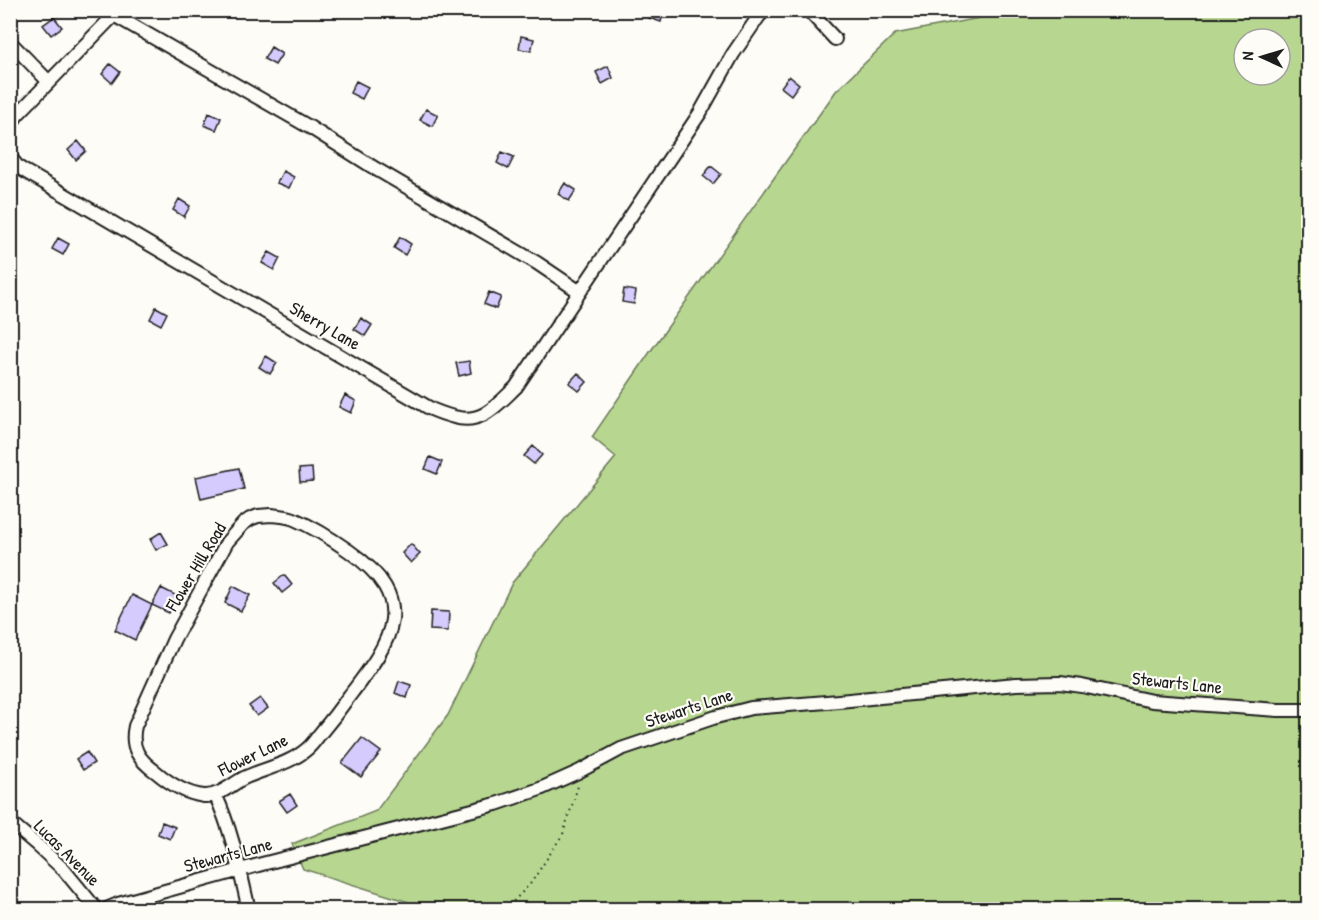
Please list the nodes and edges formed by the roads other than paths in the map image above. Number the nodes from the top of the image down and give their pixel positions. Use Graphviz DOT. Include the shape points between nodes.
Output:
graph roads {
  1 [pos="765,10"];
  2 [pos="808,10"];
  3 [pos="116,13"];
  4 [pos="835,39"];
  5 [pos="10,42"];
  6 [pos="49,82"];
  7 [pos="10,126"];
  8 [pos="14,161"];
  9 [pos="580,292"];
  10 [pos="1308,710"];
  11 [pos="331,721"];
  12 [pos="135,726"];
  13 [pos="215,794"];
  14 [pos="10,822"];
  15 [pos="240,870"];
  16 [pos="97,909"];
  17 [pos="104,909"];
  18 [pos="249,909"];
  1 -- 9 [label="street, Sherry Lane" via="732,54 700,113"];
  2 -- 4 [label="street"];
  3 -- 6 [label="street"];
  3 -- 9 [label="street"];
  5 -- 6 [label="street"];
  6 -- 7 [label="street"];
  8 -- 9 [label="street, Sherry Lane" via="26,172 431,409 454,418 478,418 516,387"];
  10 -- 15 [label="street, Stewarts Lane" via="1152,701 1060,683 751,708 621,749 540,789 496,804"];
  11 -- 12 [label="street, Flower Hill Road" via="387,641 393,604 377,575 363,560 317,530 292,518 271,515 250,519 227,542 174,639"];
  11 -- 13 [label="street, Flower Lane" via="308,748"];
  12 -- 13 [label="street, Flower Lane" via="134,748 143,763 169,783 200,795"];
  13 -- 15 [label="street, Flower Lane" via="225,814"];
  14 -- 16 [label="street, Lucas Avenue" via="64,870"];
  15 -- 17 [label="street, Stewarts Lane"];
  15 -- 18 [label="street, Flower Lane"];
}
